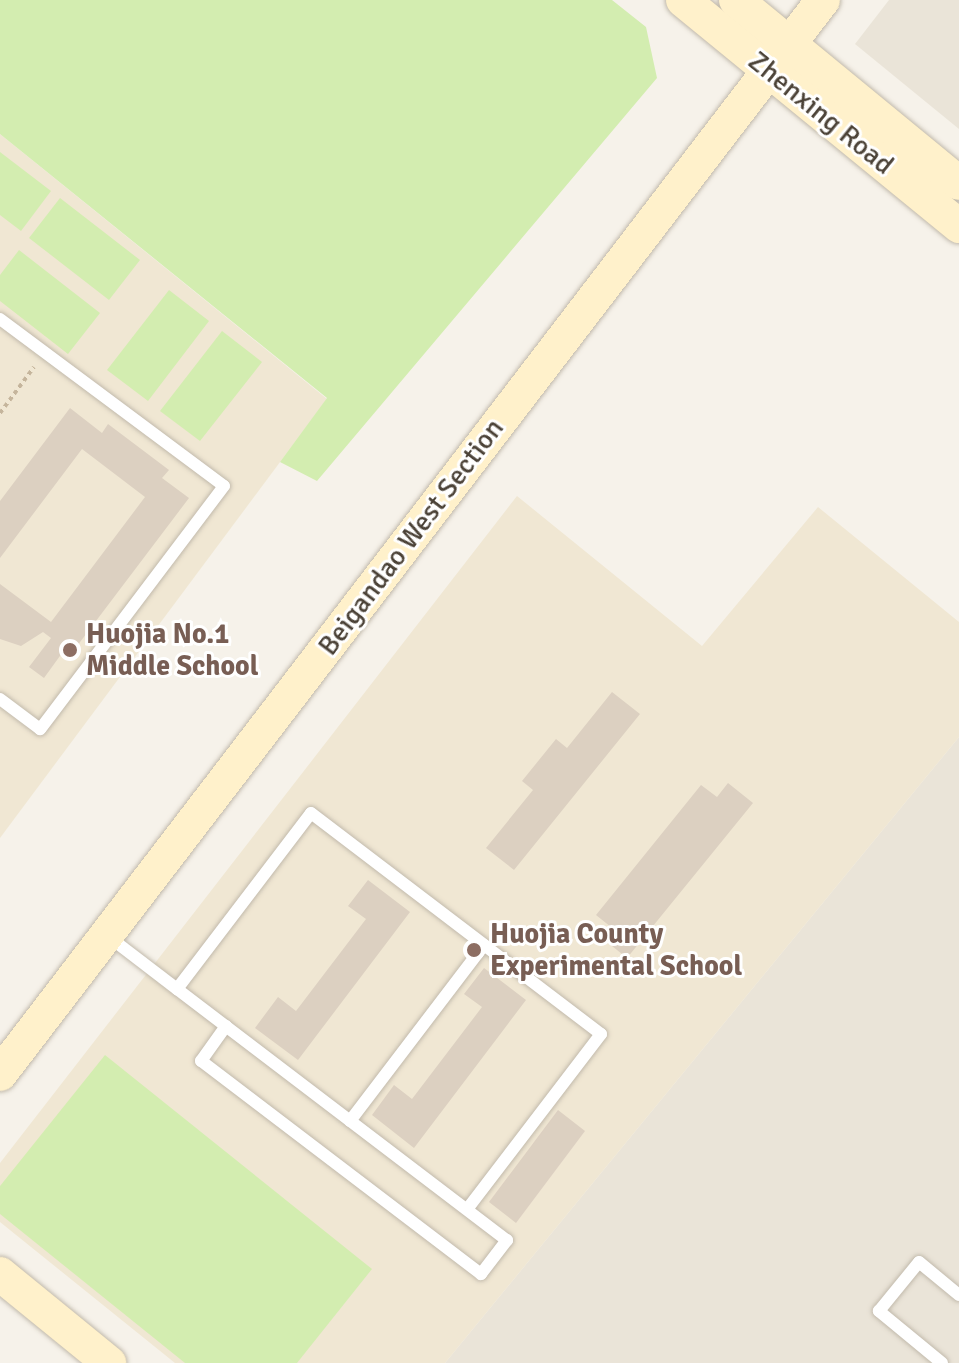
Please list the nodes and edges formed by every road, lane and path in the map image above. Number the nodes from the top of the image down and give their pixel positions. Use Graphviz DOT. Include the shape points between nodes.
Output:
graph roads {
  1 [pos="683,0"];
  2 [pos="736,0"];
  3 [pos="823,0"];
  4 [pos="789,44"];
  5 [pos="769,70"];
  6 [pos="959,183"];
  7 [pos="959,226"];
  8 [pos="0,319"];
  9 [pos="45,353"];
  10 [pos="0,413"];
  11 [pos="0,699"];
  12 [pos="106,935"];
  13 [pos="484,945"];
  14 [pos="177,989"];
  15 [pos="226,1026"];
  16 [pos="0,1074"];
  17 [pos="350,1121"];
  18 [pos="467,1209"];
  19 [pos="0,1274"];
  20 [pos="959,1295"];
  21 [pos="109,1363"];
  22 [pos="942,1363"];
  1 -- 5 [label="street, Zhenxing Road"];
  2 -- 4 [label="street, Zhenxing Road"];
  3 -- 4 [label="street, Beigandao West Section"];
  4 -- 5 [label="street, Beigandao West Section"];
  4 -- 6 [label="street, Zhenxing Road"];
  5 -- 7 [label="street, Zhenxing Road"];
  5 -- 12 [label="street, Beigandao West Section"];
  8 -- 9 [label="lane"];
  9 -- 10 [label="path"];
  9 -- 11 [label="lane" via="224,486 40,729"];
  12 -- 14 [label="lane"];
  12 -- 16 [label="street, Beigandao West Section"];
  13 -- 14 [label="lane" via="311,813"];
  13 -- 17 [label="lane"];
  13 -- 18 [label="lane" via="601,1034"];
  14 -- 15 [label="lane"];
  15 -- 17 [label="lane"];
  15 -- 18 [label="lane" via="201,1061 481,1274 507,1240"];
  17 -- 18 [label="lane"];
  19 -- 21 [label="street"];
  20 -- 22 [label="lane" via="919,1262 879,1311"];
}
